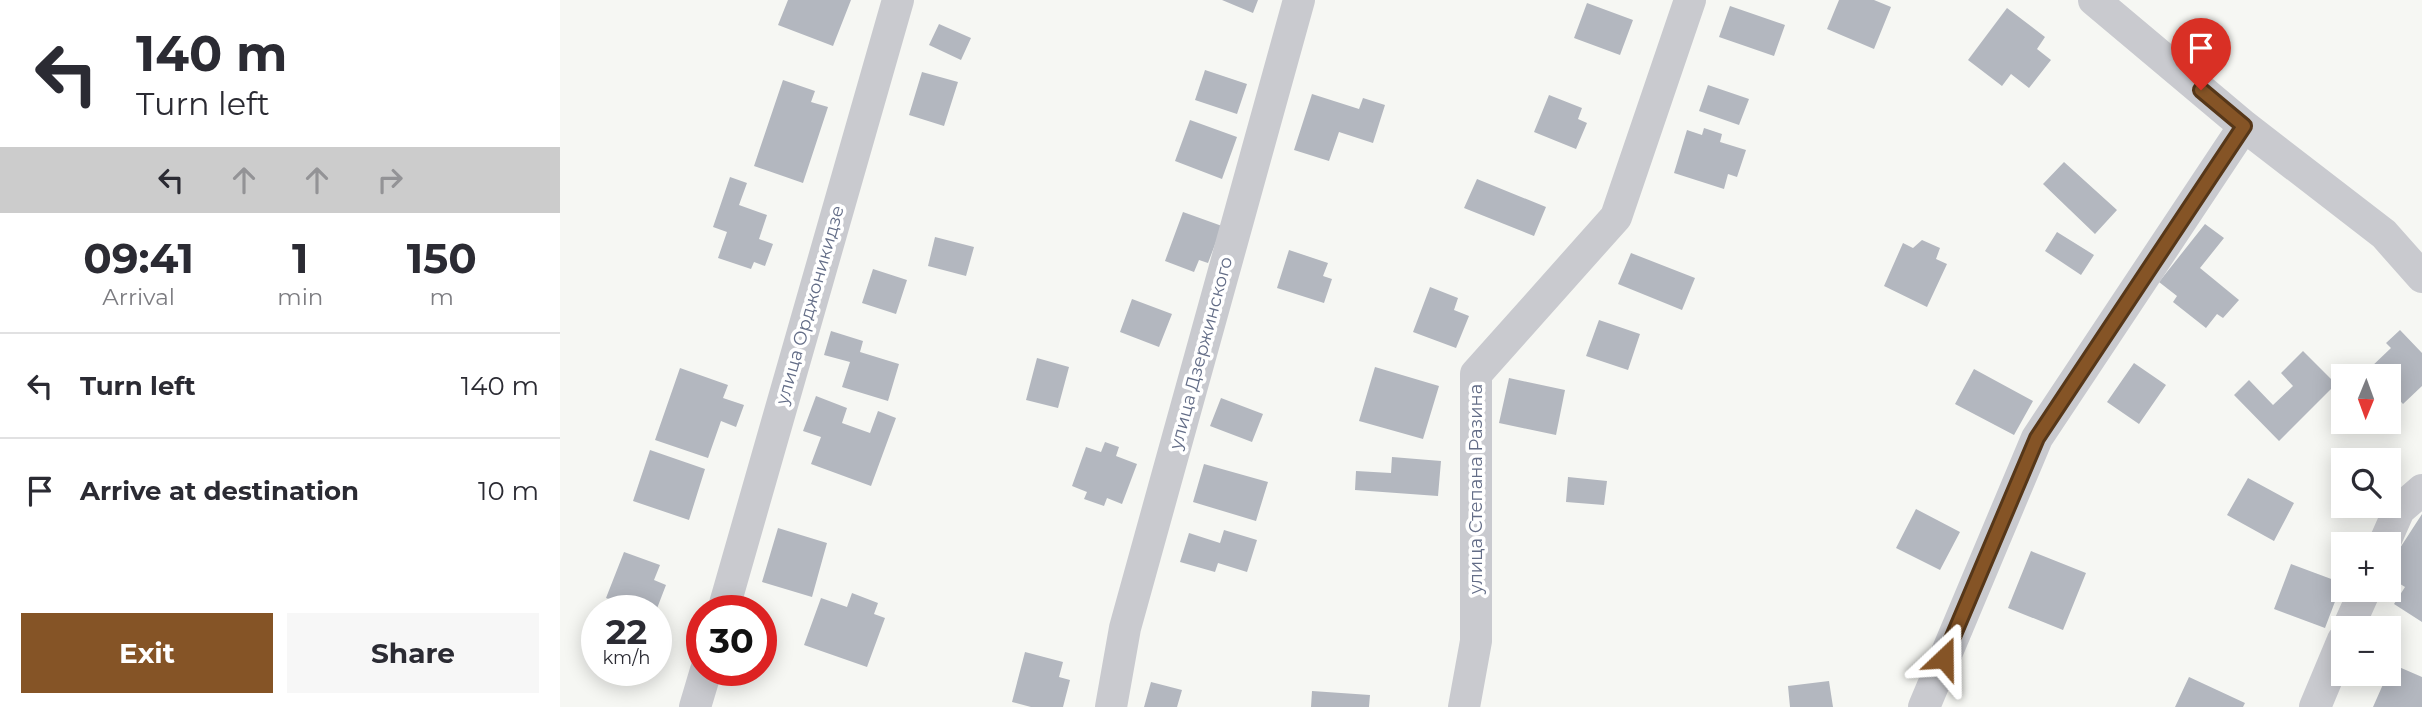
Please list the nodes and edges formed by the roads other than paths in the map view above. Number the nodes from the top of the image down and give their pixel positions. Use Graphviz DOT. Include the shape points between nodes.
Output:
graph roads {
  1 [pos="898,0"];
  2 [pos="1299,0"];
  3 [pos="1690,0"];
  4 [pos="2094,0"];
  5 [pos="2244,126"];
  6 [pos="2422,277"];
  7 [pos="2422,490"];
  8 [pos="2389,532"];
  9 [pos="728,595"];
  10 [pos="2331,669"];
  11 [pos="701,686"];
  12 [pos="695,707"];
  13 [pos="1111,707"];
  14 [pos="1465,707"];
  15 [pos="1924,707"];
  16 [pos="2315,707"];
  1 -- 9 [label="street, улица Орджоникидзе"];
  2 -- 13 [label="street, улица Дзержинского" via="1125,628"];
  3 -- 14 [label="street, улица Степана Разина" via="1616,217 1476,374 1476,641"];
  4 -- 5 [label="street"];
  5 -- 6 [label="street" via="2384,234"];
  5 -- 15 [label="street" via="2037,438"];
  7 -- 8 [label="street" via="2399,510"];
  10 -- 16 [label="street"];
  11 -- 12 [label="street"];
}
